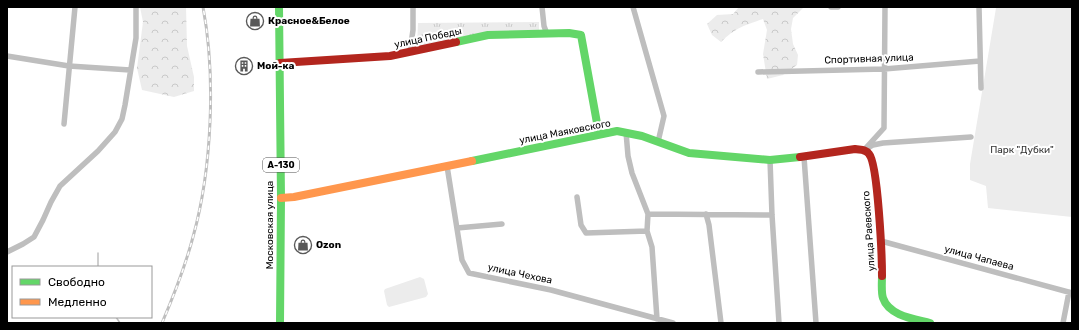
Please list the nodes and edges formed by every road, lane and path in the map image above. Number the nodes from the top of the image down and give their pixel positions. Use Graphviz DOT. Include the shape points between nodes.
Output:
graph roads {
  1 [pos="75,7"];
  2 [pos="136,7"];
  3 [pos="279,7"];
  4 [pos="413,7"];
  5 [pos="542,7"];
  6 [pos="633,7"];
  7 [pos="831,7"];
  8 [pos="838,7"];
  9 [pos="886,7"];
  10 [pos="979,7"];
  11 [pos="547,34"];
  12 [pos="410,51"];
  13 [pos="7,56"];
  14 [pos="980,61"];
  15 [pos="280,63"];
  16 [pos="69,66"];
  17 [pos="884,69"];
  18 [pos="130,70"];
  19 [pos="758,72"];
  20 [pos="980,88"];
  21 [pos="64,124"];
  22 [pos="626,132"];
  23 [pos="599,134"];
  24 [pos="971,137"];
  25 [pos="658,142"];
  26 [pos="864,150"];
  27 [pos="804,157"];
  28 [pos="770,160"];
  29 [pos="447,166"];
  30 [pos="577,197"];
  31 [pos="281,198"];
  32 [pos="648,214"];
  33 [pos="706,214"];
  34 [pos="772,215"];
  35 [pos="502,224"];
  36 [pos="457,228"];
  37 [pos="647,231"];
  38 [pos="881,241"];
  39 [pos="7,252"];
  40 [pos="1070,292"];
  41 [pos="656,319"];
  42 [pos="280,323"];
  43 [pos="672,323"];
  44 [pos="721,323"];
  45 [pos="779,323"];
  46 [pos="816,323"];
  47 [pos="930,323"];
  48 [pos="1063,323"];
  1 -- 16 [label="street"];
  2 -- 18 [label="street" via="136,38"];
  3 -- 15 [label="street, Московская улица / А-130"];
  4 -- 12 [label="street"];
  5 -- 11 [label="street"];
  6 -- 25 [label="street" via="664,116"];
  7 -- 8 [label="street"];
  9 -- 17 [label="street"];
  10 -- 14 [label="street"];
  11 -- 12 [label="street, улица Победы" via="488,35"];
  11 -- 23 [label="street, улица Победы" via="581,35"];
  12 -- 15 [label="street, улица Победы" via="383,56"];
  13 -- 16 [label="street"];
  14 -- 17 [label="street, Спортивная улица"];
  14 -- 20 [label="street"];
  15 -- 31 [label="street, Московская улица / А-130"];
  16 -- 18 [label="street"];
  16 -- 21 [label="street"];
  17 -- 19 [label="street, Спортивная улица"];
  17 -- 26 [label="street" via="884,128"];
  18 -- 39 [label="street" via="122,119 115,132 60,186 34,237"];
  22 -- 23 [label="street, улица Маяковского"];
  22 -- 25 [label="street, улица Маяковского"];
  22 -- 32 [label="street" via="632,173"];
  23 -- 29 [label="street, улица Маяковского"];
  24 -- 26 [label="street, улица Маяковского" via="882,143"];
  25 -- 28 [label="street, улица Маяковского" via="689,153"];
  26 -- 27 [label="street, улица Маяковского" via="855,149"];
  26 -- 38 [label="street, улица Раевского" via="869,153 874,166"];
  27 -- 28 [label="street, улица Маяковского"];
  27 -- 46 [label="street"];
  28 -- 34 [label="street"];
  29 -- 31 [label="street, улица Маяковского"];
  29 -- 36 [label="street, улица Чехова"];
  30 -- 37 [label="street" via="581,225 586,232"];
  31 -- 42 [label="street, Московская улица / А-130"];
  32 -- 33 [label="street"];
  32 -- 37 [label="street"];
  33 -- 34 [label="street"];
  33 -- 44 [label="street"];
  34 -- 45 [label="street"];
  35 -- 36 [label="street"];
  36 -- 41 [label="street, улица Чехова" via="462,260 469,273 551,290"];
  37 -- 41 [label="street" via="652,247"];
  38 -- 40 [label="street, улица Чапаева"];
  38 -- 47 [label="street, улица Раевского" via="883,298 887,305 908,317"];
  40 -- 48 [label="street"];
  41 -- 43 [label="street, улица Чехова"];
}
